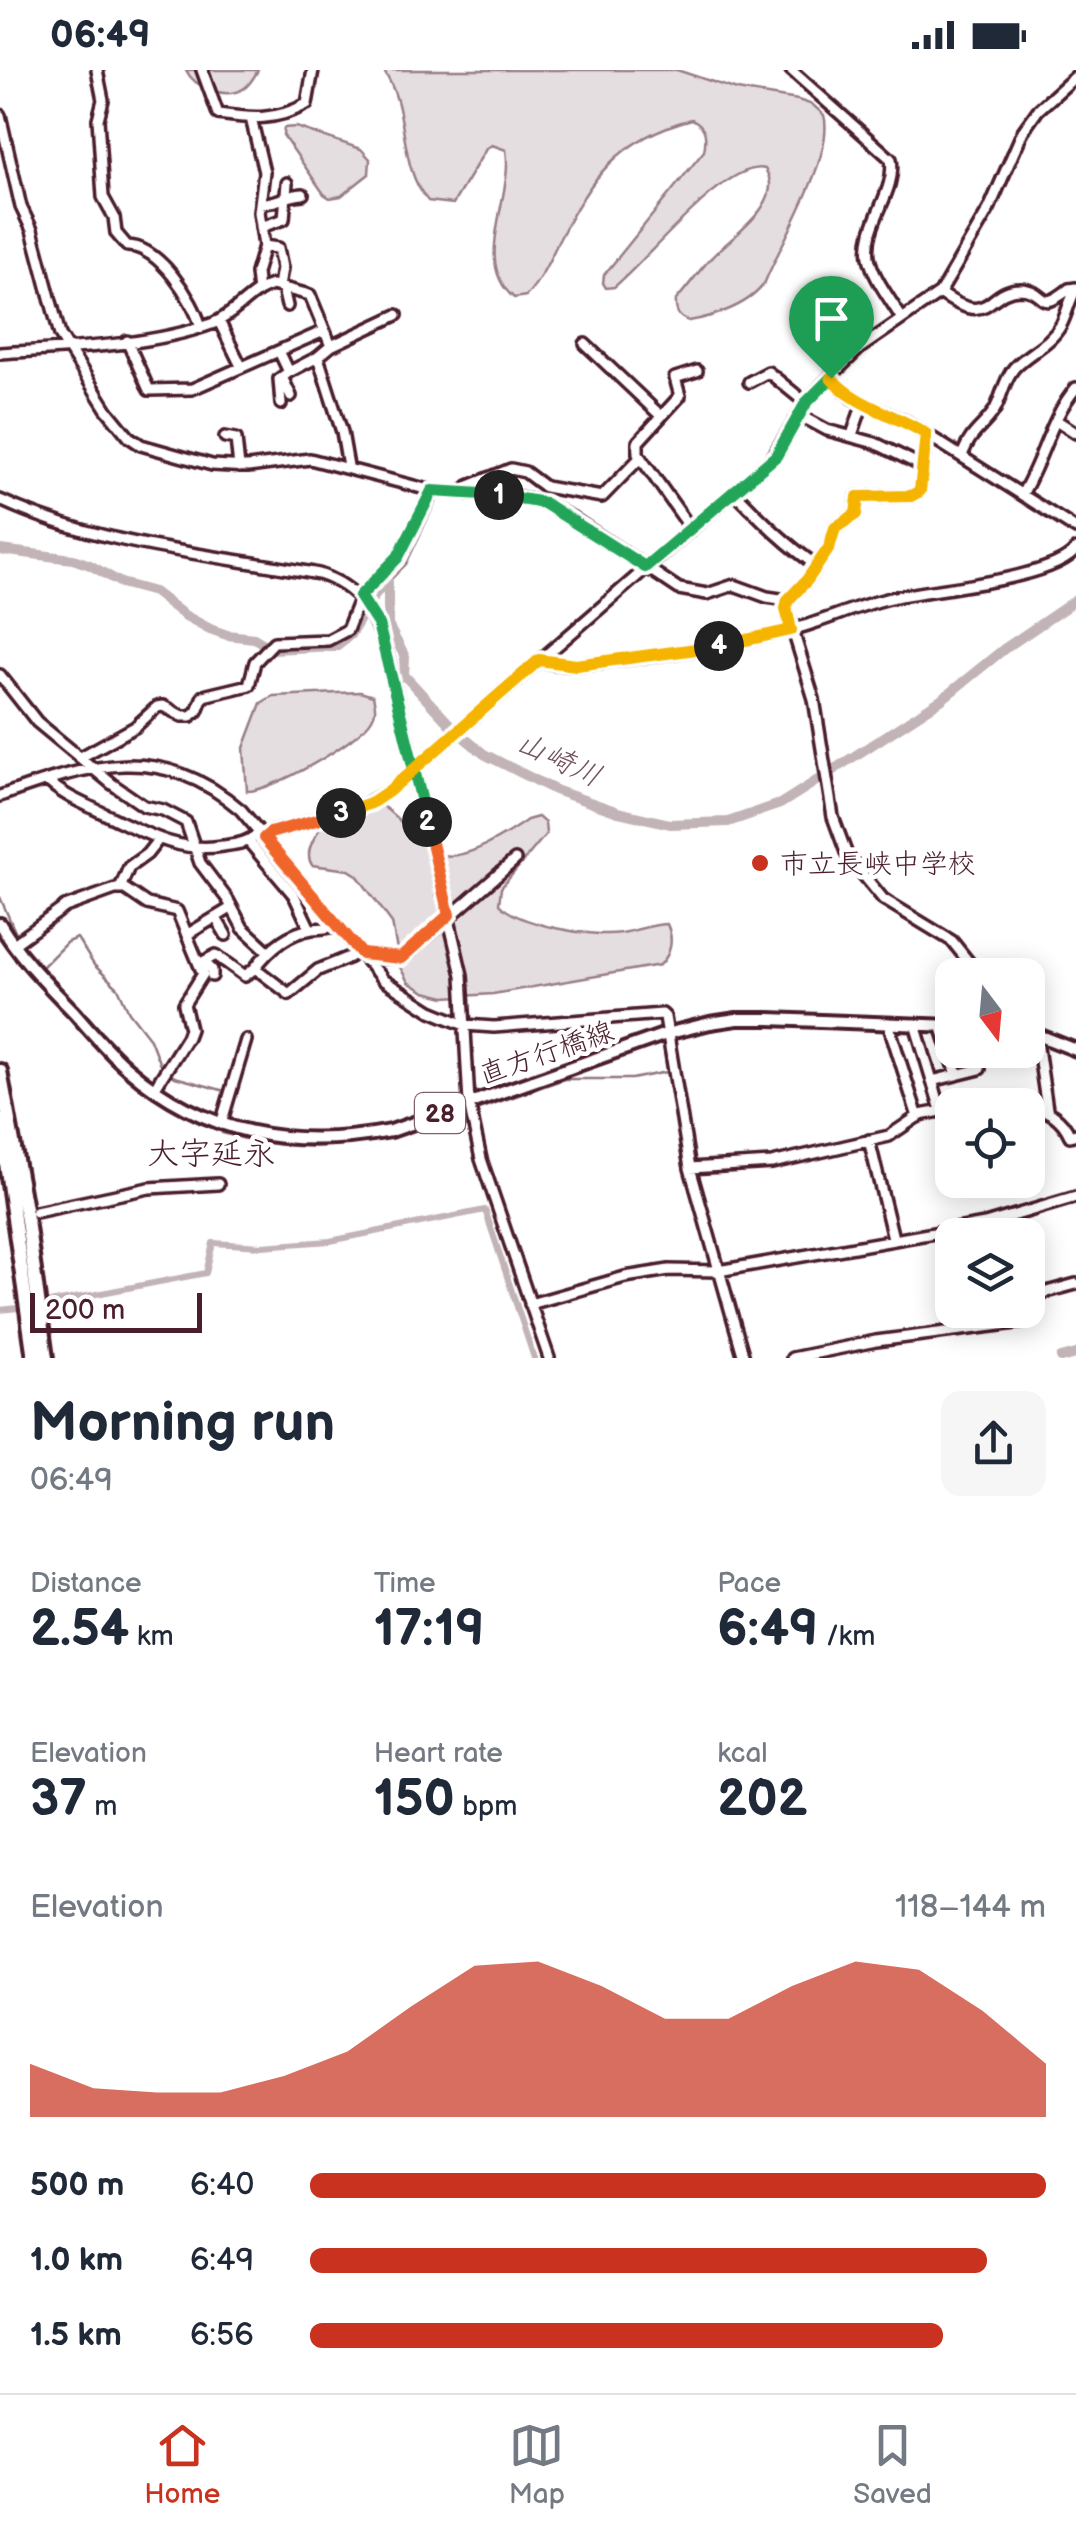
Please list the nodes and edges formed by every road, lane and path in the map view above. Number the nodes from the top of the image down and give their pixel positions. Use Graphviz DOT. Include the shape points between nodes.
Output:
graph roads {
  1 [pos="97,70"];
  2 [pos="202,70"];
  3 [pos="312,70"];
  4 [pos="790,70"];
  5 [pos="1076,76"];
  6 [pos="0,115"];
  7 [pos="251,118"];
  8 [pos="288,183"];
  9 [pos="302,194"];
  10 [pos="286,195"];
  11 [pos="260,204"];
  12 [pos="261,227"];
  13 [pos="264,246"];
  14 [pos="281,288"];
  15 [pos="1076,289"];
  16 [pos="258,292"];
  17 [pos="940,293"];
  18 [pos="287,306"];
  19 [pos="397,315"];
  20 [pos="902,319"];
  21 [pos="220,321"];
  22 [pos="202,327"];
  23 [pos="324,332"];
  24 [pos="128,340"];
  25 [pos="584,344"];
  26 [pos="331,346"];
  27 [pos="68,349"];
  28 [pos="279,351"];
  29 [pos="0,353"];
  30 [pos="318,357"];
  31 [pos="241,366"];
  32 [pos="697,371"];
  33 [pos="286,374"];
  34 [pos="831,378"];
  35 [pos="749,382"];
  36 [pos="1076,388"];
  37 [pos="329,391"];
  38 [pos="292,396"];
  39 [pos="322,401"];
  40 [pos="863,402"];
  41 [pos="806,403"];
  42 [pos="281,404"];
  43 [pos="661,416"];
  44 [pos="800,416"];
  45 [pos="1056,420"];
  46 [pos="1076,433"];
  47 [pos="926,434"];
  48 [pos="225,436"];
  49 [pos="852,436"];
  50 [pos="962,456"];
  51 [pos="640,458"];
  52 [pos="348,466"];
  53 [pos="922,466"];
  54 [pos="240,467"];
  55 [pos="432,491"];
  56 [pos="464,491"];
  57 [pos="734,492"];
  58 [pos="1022,494"];
  59 [pos="0,500"];
  60 [pos="1076,528"];
  61 [pos="691,529"];
  62 [pos="1076,549"];
  63 [pos="816,565"];
  64 [pos="645,567"];
  65 [pos="361,598"];
  66 [pos="788,600"];
  67 [pos="791,630"];
  68 [pos="539,660"];
  69 [pos="0,675"];
  70 [pos="5,691"];
  71 [pos="81,757"];
  72 [pos="94,766"];
  73 [pos="414,770"];
  74 [pos="47,780"];
  75 [pos="0,796"];
  76 [pos="262,836"];
  77 [pos="158,840"];
  78 [pos="249,842"];
  79 [pos="194,849"];
  80 [pos="515,860"];
  81 [pos="120,888"];
  82 [pos="231,908"];
  83 [pos="449,915"];
  84 [pos="212,921"];
  85 [pos="0,924"];
  86 [pos="338,925"];
  87 [pos="310,930"];
  88 [pos="188,934"];
  89 [pos="226,935"];
  90 [pos="212,936"];
  91 [pos="14,944"];
  92 [pos="268,951"];
  93 [pos="359,951"];
  94 [pos="966,958"];
  95 [pos="203,963"];
  96 [pos="256,968"];
  97 [pos="212,976"];
  98 [pos="888,1023"];
  99 [pos="915,1024"];
  100 [pos="465,1025"];
  101 [pos="935,1025"];
  102 [pos="666,1034"];
  103 [pos="1045,1038"];
  104 [pos="246,1040"];
  105 [pos="1076,1050"];
  106 [pos="956,1068"];
  107 [pos="980,1068"];
  108 [pos="1039,1068"];
  109 [pos="0,1071"];
  110 [pos="957,1075"];
  111 [pos="932,1081"];
  112 [pos="936,1088"];
  113 [pos="154,1089"];
  114 [pos="469,1103"];
  115 [pos="1047,1109"];
  116 [pos="935,1113"];
  117 [pos="918,1117"];
  118 [pos="0,1120"];
  119 [pos="221,1124"];
  120 [pos="1076,1134"];
  121 [pos="869,1140"];
  122 [pos="690,1168"];
  123 [pos="218,1184"];
  124 [pos="1076,1197"];
  125 [pos="36,1212"];
  126 [pos="893,1238"];
  127 [pos="718,1271"];
  128 [pos="1076,1284"];
  129 [pos="1045,1292"];
  130 [pos="530,1304"];
  131 [pos="986,1328"];
  132 [pos="820,1354"];
  133 [pos="34,1358"];
  134 [pos="46,1358"];
  135 [pos="549,1358"];
  136 [pos="744,1358"];
  137 [pos="792,1358"];
  1 -- 22 [label="street" via="104,100 98,112 103,197 116,233 191,297"];
  2 -- 7 [label="street" via="218,114"];
  3 -- 7 [label="street" via="308,104 274,118"];
  4 -- 20 [label="street" via="891,158 868,250"];
  5 -- 17 [label="street" via="1023,131 990,209"];
  6 -- 27 [label="street"];
  7 -- 11 [label="street" via="264,172"];
  8 -- 10 [label="street"];
  9 -- 10 [label="street"];
  10 -- 11 [label="street"];
  10 -- 12 [label="street" via="284,219"];
  11 -- 12 [label="street"];
  12 -- 13 [label="street"];
  13 -- 14 [label="street" via="278,248 282,257"];
  13 -- 16 [label="street"];
  14 -- 16 [label="street"];
  14 -- 18 [label="street"];
  14 -- 23 [label="street" via="310,295"];
  15 -- 17 [label="street" via="1053,302 1014,290 975,309"];
  15 -- 50 [label="street" via="1058,330 1015,367"];
  16 -- 21 [label="street"];
  17 -- 20 [label="street"];
  19 -- 26 [label="street"];
  20 -- 34 [label="street"];
  21 -- 22 [label="street"];
  21 -- 31 [label="street"];
  22 -- 24 [label="street"];
  23 -- 26 [label="street"];
  23 -- 28 [label="street"];
  24 -- 27 [label="street"];
  24 -- 31 [label="street" via="149,390 184,391"];
  25 -- 43 [label="street"];
  26 -- 30 [label="street"];
  27 -- 29 [label="street"];
  27 -- 54 [label="street" via="129,437 176,456"];
  28 -- 31 [label="street"];
  28 -- 33 [label="street"];
  30 -- 33 [label="street"];
  30 -- 37 [label="street"];
  32 -- 43 [label="street" via="675,378 680,396"];
  33 -- 38 [label="street"];
  33 -- 42 [label="street" via="279,379"];
  34 -- 40 [label="street"];
  34 -- 41 [label="street"];
  35 -- 41 [label="street" via="768,372"];
  36 -- 45 [label="street"];
  37 -- 39 [label="street"];
  37 -- 52 [label="street"];
  40 -- 47 [label="street"];
  40 -- 49 [label="street"];
  41 -- 44 [label="street"];
  43 -- 51 [label="street" via="638,442"];
  44 -- 49 [label="street"];
  44 -- 57 [label="street" via="776,456"];
  45 -- 46 [label="street"];
  45 -- 58 [label="street"];
  47 -- 50 [label="street"];
  47 -- 53 [label="street"];
  48 -- 54 [label="street" via="236,439"];
  49 -- 53 [label="street"];
  50 -- 58 [label="street"];
  51 -- 56 [label="street" via="602,497 544,488 512,468"];
  51 -- 61 [label="street"];
  52 -- 54 [label="street" via="310,459"];
  52 -- 55 [label="street"];
  53 -- 63 [label="street" via="916,494 858,497 856,514 835,528"];
  55 -- 56 [label="street"];
  55 -- 65 [label="street" via="398,557"];
  56 -- 64 [label="street" via="544,503"];
  57 -- 61 [label="street"];
  57 -- 63 [label="street" via="778,538"];
  58 -- 60 [label="street"];
  59 -- 65 [label="street" via="76,531 140,546 320,574"];
  61 -- 64 [label="street"];
  62 -- 67 [label="street" via="1036,570 896,596"];
  63 -- 66 [label="street"];
  64 -- 66 [label="street" via="680,589 707,594 734,585"];
  64 -- 68 [label="street"];
  65 -- 71 [label="street" via="336,638 278,640 255,662 249,684 203,696 187,716 157,706 135,727"];
  65 -- 73 [label="street" via="386,651"];
  66 -- 67 [label="street"];
  67 -- 68 [label="street" via="576,665"];
  67 -- 94 [label="street" via="814,699 833,816 847,855 883,899 952,941"];
  68 -- 73 [label="street"];
  69 -- 70 [label="street"];
  70 -- 71 [label="street"];
  71 -- 72 [label="street"];
  72 -- 74 [label="street"];
  72 -- 76 [label="street" via="145,765 190,776 228,798"];
  72 -- 79 [label="street" via="134,800 180,817"];
  73 -- 76 [label="street" via="371,803"];
  73 -- 83 [label="street"];
  74 -- 75 [label="street"];
  74 -- 77 [label="street"];
  76 -- 78 [label="street"];
  76 -- 86 [label="street"];
  77 -- 79 [label="street"];
  77 -- 81 [label="street" via="129,867"];
  78 -- 79 [label="street"];
  78 -- 87 [label="street" via="294,895"];
  79 -- 82 [label="street"];
  80 -- 83 [label="street"];
  81 -- 88 [label="street" via="177,911"];
  81 -- 91 [label="street" via="65,907"];
  82 -- 84 [label="street"];
  82 -- 92 [label="street"];
  83 -- 93 [label="street" via="401,958"];
  83 -- 100 [label="street"];
  84 -- 88 [label="street"];
  84 -- 89 [label="street"];
  84 -- 90 [label="street"];
  85 -- 91 [label="main road, 直方行橋線 / 28"];
  86 -- 87 [label="street"];
  86 -- 93 [label="street"];
  87 -- 92 [label="street"];
  88 -- 95 [label="street"];
  91 -- 113 [label="main road, 直方行橋線 / 28"];
  92 -- 96 [label="street"];
  93 -- 96 [label="street" via="318,970 289,994"];
  93 -- 100 [label="street" via="410,1000"];
  95 -- 96 [label="street" via="218,956 245,976"];
  95 -- 97 [label="street"];
  95 -- 113 [label="street" via="202,978 184,1004 189,1034"];
  98 -- 99 [label="main road, 直方行橋線 / 28"];
  98 -- 102 [label="main road, 直方行橋線 / 28" via="737,1019"];
  98 -- 117 [label="street"];
  99 -- 101 [label="main road, 直方行橋線 / 28"];
  99 -- 111 [label="street"];
  100 -- 102 [label="street" via="662,1014"];
  100 -- 114 [label="street"];
  102 -- 114 [label="main road, 直方行橋線 / 28"];
  102 -- 122 [label="street"];
  103 -- 105 [label="main road"];
  104 -- 119 [label="street"];
  106 -- 110 [label="street"];
  107 -- 110 [label="street"];
  108 -- 115 [label="street"];
  109 -- 134 [label="highway"];
  110 -- 111 [label="street"];
  111 -- 112 [label="street"];
  113 -- 119 [label="main road, 直方行橋線 / 28"];
  114 -- 119 [label="main road, 直方行橋線 / 28" via="354,1138 293,1140"];
  114 -- 130 [label="street" via="480,1159"];
  115 -- 120 [label="street" via="1070,1136"];
  116 -- 117 [label="street"];
  117 -- 121 [label="street"];
  118 -- 133 [label="highway"];
  121 -- 122 [label="street" via="772,1163"];
  121 -- 126 [label="street"];
  122 -- 127 [label="street"];
  123 -- 125 [label="street" via="149,1188"];
  124 -- 126 [label="street" via="985,1224"];
  126 -- 127 [label="street"];
  127 -- 130 [label="street" via="670,1270"];
  127 -- 136 [label="street"];
  128 -- 129 [label="street"];
  130 -- 135 [label="street"];
  131 -- 132 [label="street"];
  132 -- 137 [label="street"];
}
